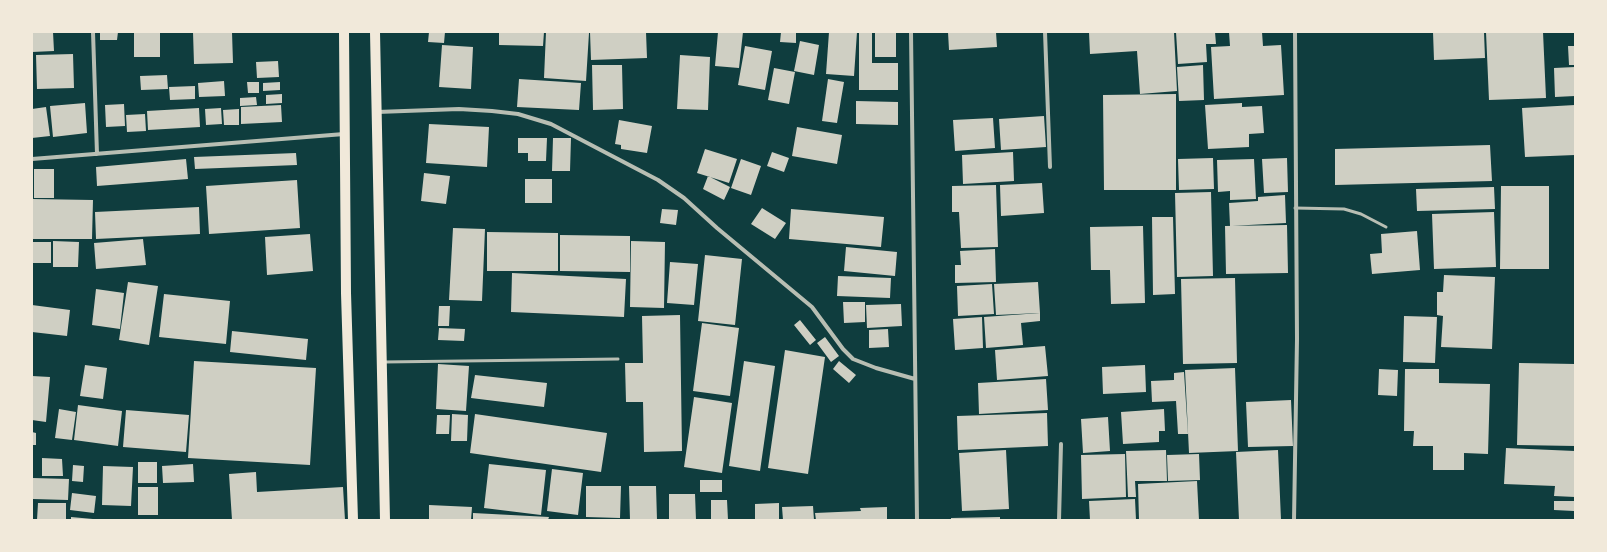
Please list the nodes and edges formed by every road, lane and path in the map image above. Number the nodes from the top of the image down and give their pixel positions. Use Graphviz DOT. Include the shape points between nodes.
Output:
graph roads {
  1 [pos="93,32"];
  2 [pos="344,32"];
  3 [pos="375,32"];
  4 [pos="911,32"];
  5 [pos="1045,32"];
  6 [pos="1295,32"];
  7 [pos="377,112"];
  8 [pos="345,134"];
  9 [pos="97,154"];
  10 [pos="32,159"];
  11 [pos="1050,167"];
  12 [pos="1295,208"];
  13 [pos="1386,227"];
  14 [pos="618,359"];
  15 [pos="382,362"];
  16 [pos="915,379"];
  17 [pos="1061,444"];
  18 [pos="353,520"];
  19 [pos="385,520"];
  20 [pos="917,520"];
  21 [pos="1059,520"];
  22 [pos="1294,520"];
  1 -- 9 [label="street"];
  2 -- 8 [label="main road"];
  3 -- 7 [label="main road"];
  4 -- 16 [label="street"];
  5 -- 11 [label="street"];
  6 -- 12 [label="street"];
  7 -- 15 [label="main road"];
  7 -- 16 [label="street" via="492,110 518,114 551,124 658,180 684,198 812,307 853,359"];
  8 -- 9 [label="street"];
  8 -- 18 [label="main road" via="346,293"];
  9 -- 10 [label="street"];
  12 -- 13 [label="lane" via="1344,209 1361,214"];
  12 -- 22 [label="street" via="1297,339"];
  14 -- 15 [label="lane"];
  15 -- 19 [label="main road"];
  16 -- 20 [label="street"];
  17 -- 21 [label="street"];
}
